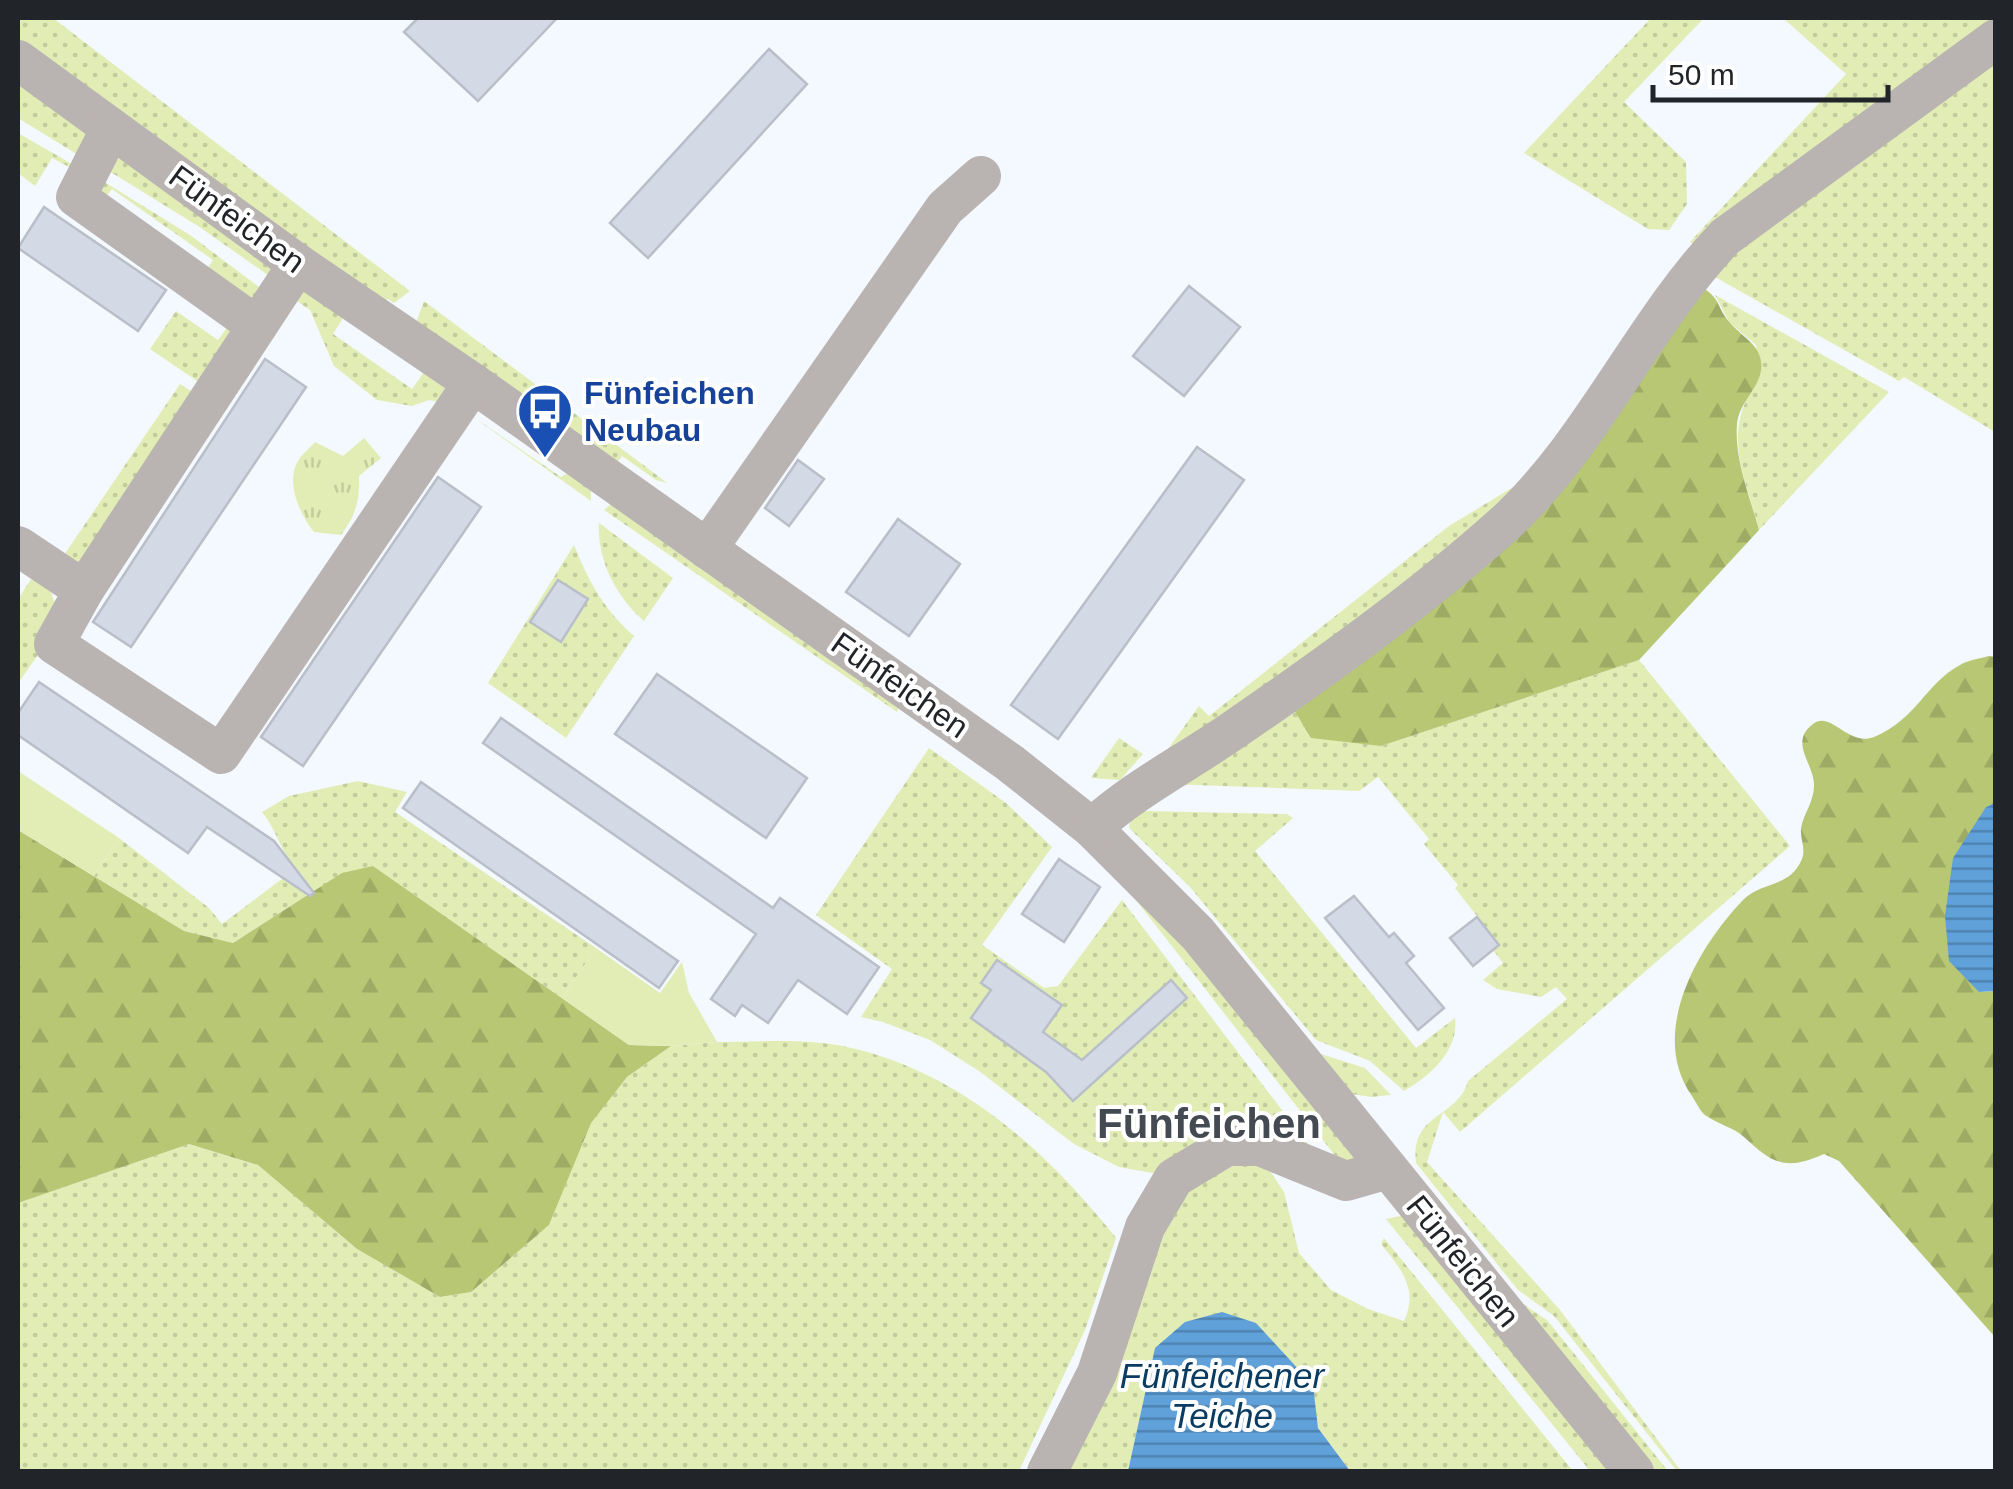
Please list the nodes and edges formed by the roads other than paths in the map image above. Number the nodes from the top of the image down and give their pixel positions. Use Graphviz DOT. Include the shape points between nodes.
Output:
graph roads {
  1 [pos="1996,38"];
  2 [pos="18,60"];
  3 [pos="111,128"];
  4 [pos="982,176"];
  5 [pos="298,264"];
  6 [pos="257,326"];
  7 [pos="473,383"];
  8 [pos="18,546"];
  9 [pos="707,549"];
  10 [pos="84,590"];
  11 [pos="1092,828"];
  12 [pos="1388,1169"];
  13 [pos="1047,1472"];
  14 [pos="1634,1472"];
  1 -- 11 [label="street" via="1725,237 1691,272 1548,477 1503,524 1354,645"];
  2 -- 3 [label="street, Fünfeichen"];
  3 -- 5 [label="street, Fünfeichen"];
  3 -- 6 [label="street" via="76,197"];
  4 -- 9 [label="street" via="945,208"];
  5 -- 6 [label="street"];
  5 -- 7 [label="street, Fünfeichen"];
  6 -- 10 [label="street"];
  7 -- 9 [label="street, Fünfeichen"];
  7 -- 10 [label="street" via="221,754 54,644"];
  8 -- 10 [label="street"];
  9 -- 11 [label="street, Fünfeichen"];
  11 -- 12 [label="street, Fünfeichen" via="1198,934"];
  12 -- 13 [label="street" via="1346,1181 1260,1146 1227,1146 1174,1178 1145,1228 1096,1373"];
  12 -- 14 [label="street, Fünfeichen"];
}
